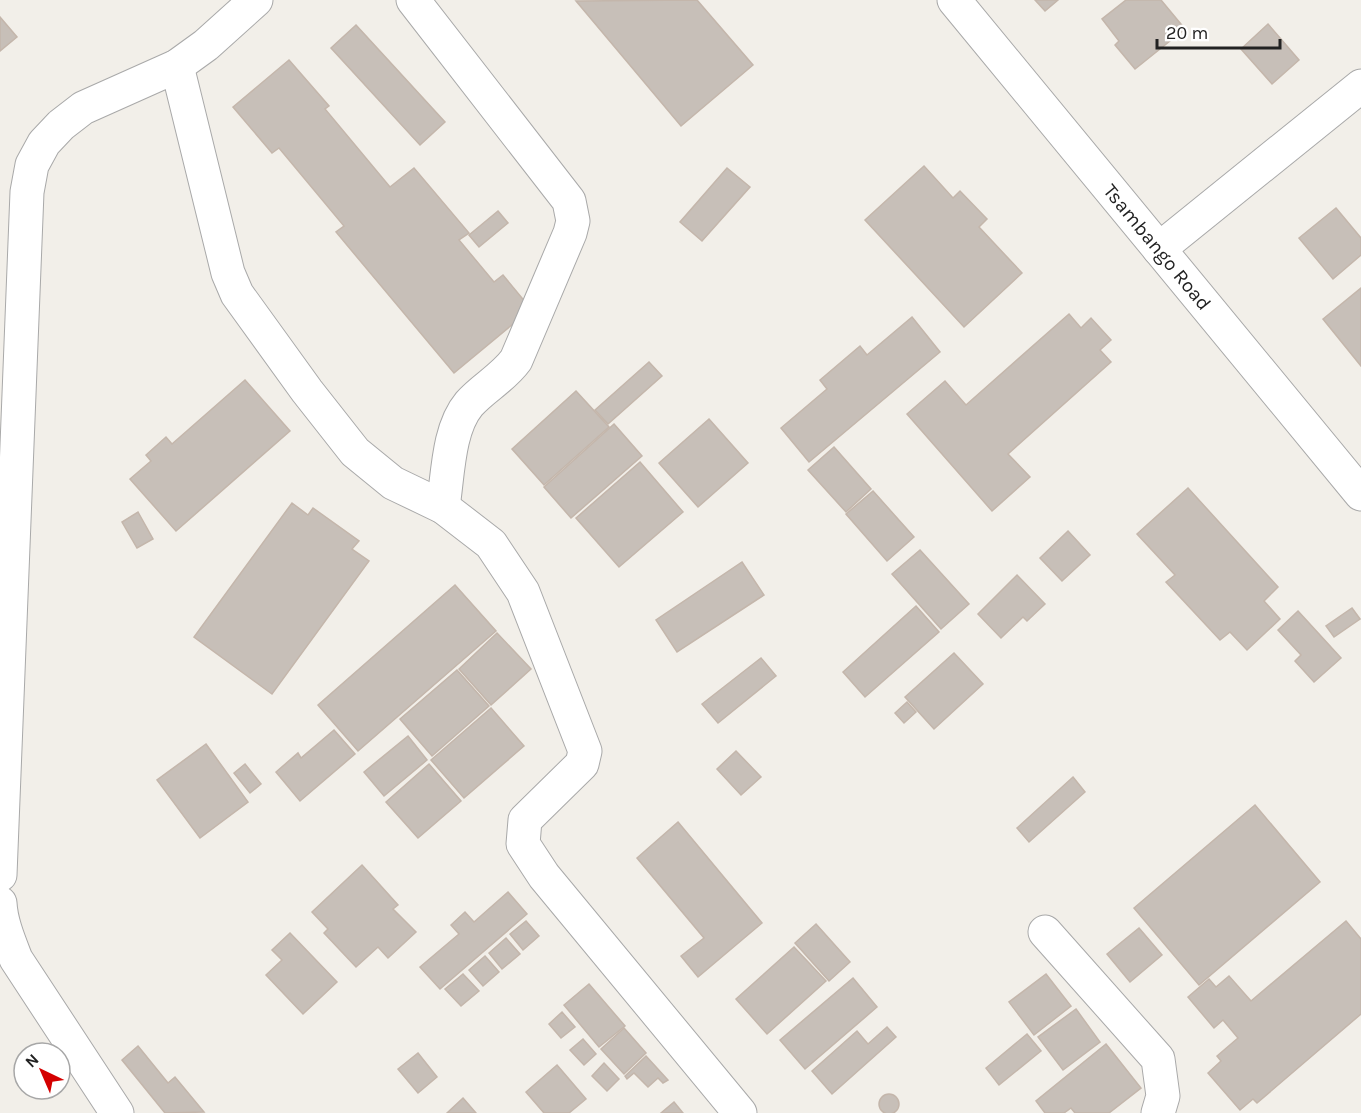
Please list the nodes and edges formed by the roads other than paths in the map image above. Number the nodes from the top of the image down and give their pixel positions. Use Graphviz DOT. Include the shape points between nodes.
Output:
graph roads {
  1 [pos="256,0"];
  2 [pos="413,0"];
  3 [pos="954,0"];
  4 [pos="177,66"];
  5 [pos="1361,86"];
  6 [pos="1159,249"];
  7 [pos="1361,494"];
  8 [pos="443,507"];
  9 [pos="0,875"];
  10 [pos="0,903"];
  11 [pos="1045,932"];
  12 [pos="117,1113"];
  13 [pos="740,1113"];
  14 [pos="1158,1113"];
  1 -- 4 [label="street"];
  2 -- 8 [label="street" via="569,201 572,211 570,233 516,360 460,416 454,431"];
  3 -- 6 [label="street, Tsambango Road"];
  4 -- 8 [label="street" via="228,273 237,294 355,452 393,483"];
  4 -- 9 [label="street" via="83,108 44,142 32,165 27,192"];
  5 -- 6 [label="street"];
  6 -- 7 [label="street, Tsambango Road"];
  8 -- 13 [label="street" via="491,544 523,592 585,751 582,764 525,820 523,844 551,885"];
  10 -- 12 [label="street" via="16,959"];
  11 -- 14 [label="street" via="1158,1059 1163,1096"];
}
